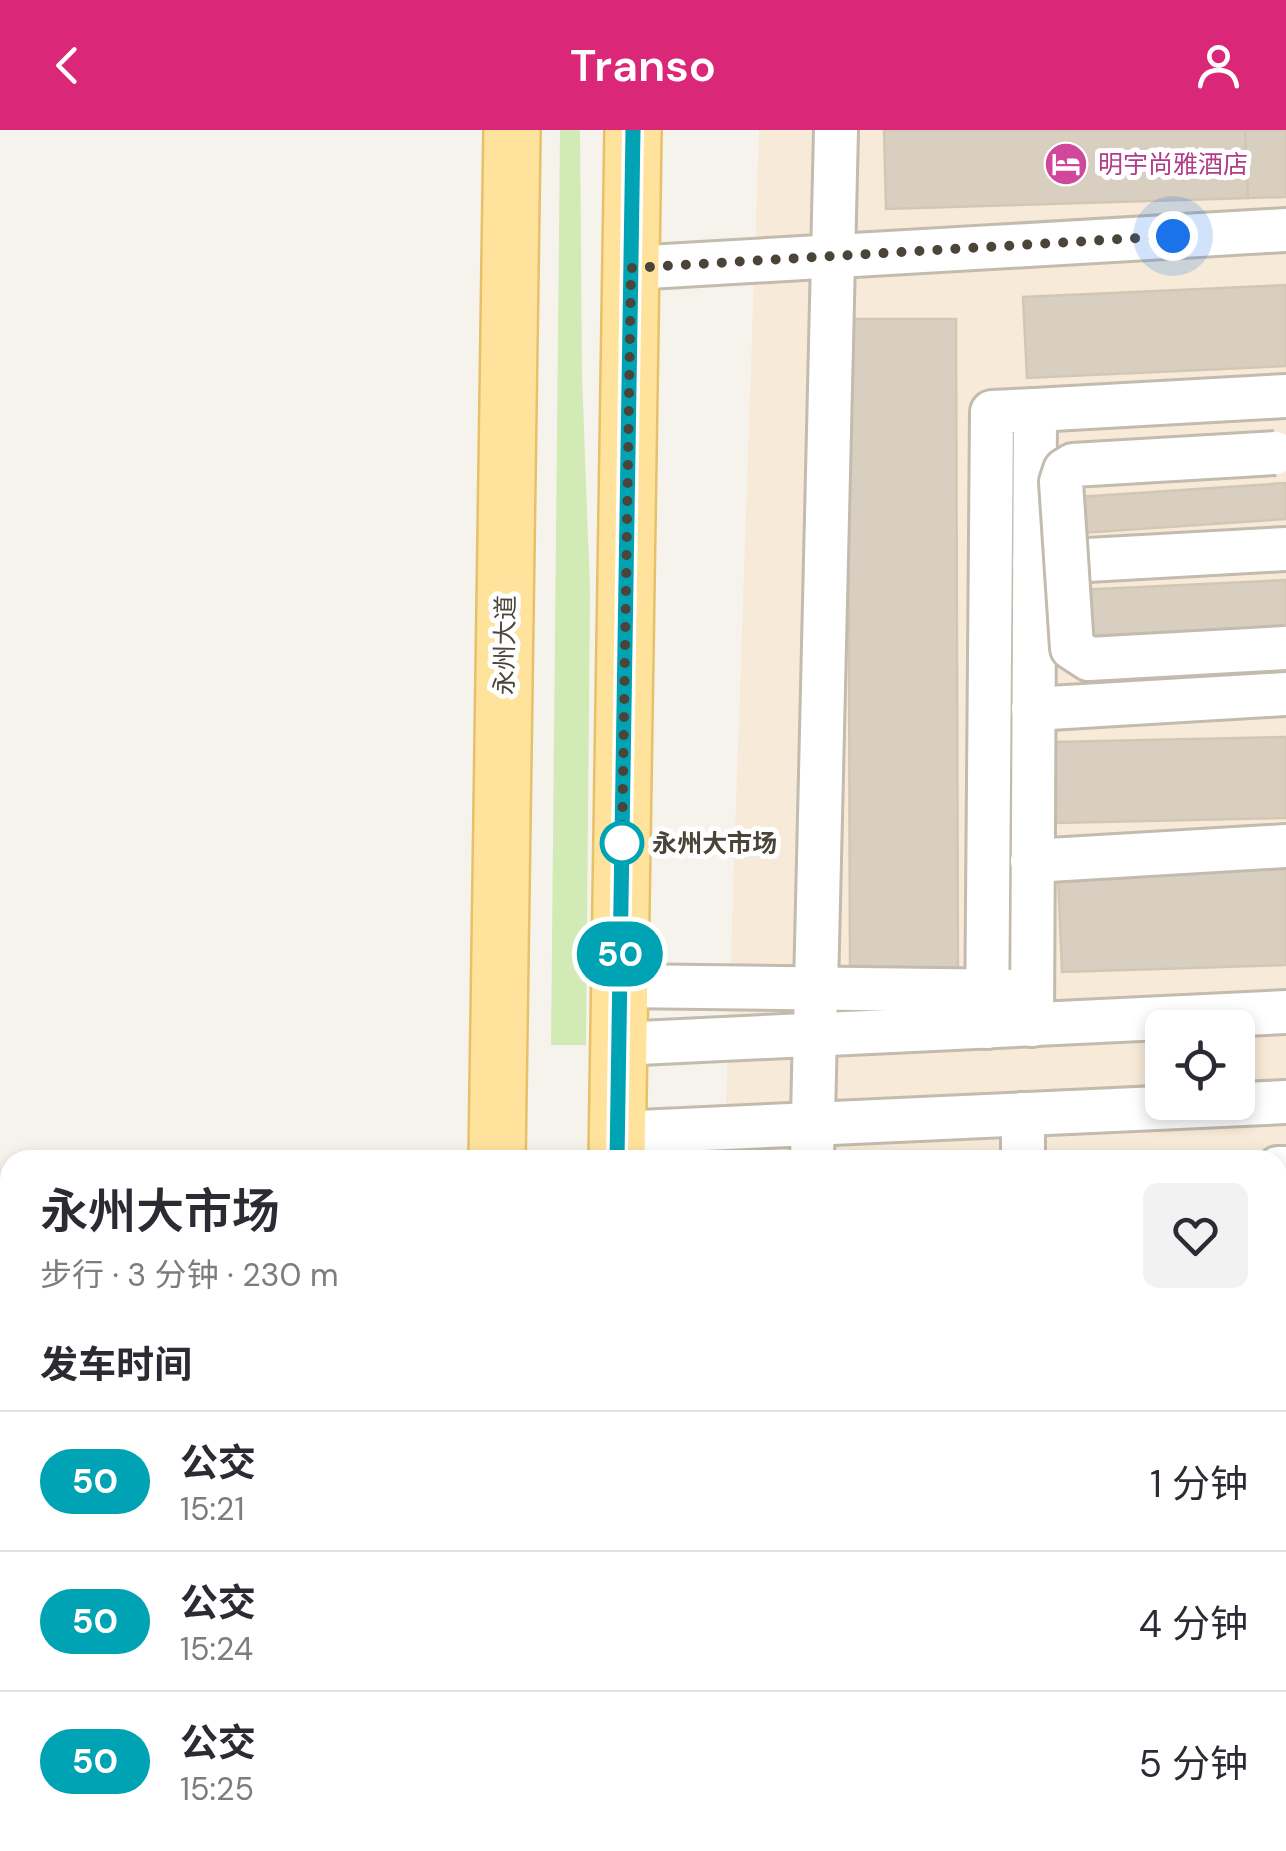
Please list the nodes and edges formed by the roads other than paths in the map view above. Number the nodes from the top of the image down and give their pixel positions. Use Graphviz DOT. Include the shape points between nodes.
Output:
graph roads {
  1 [pos="512,130"];
  2 [pos="633,130"];
  3 [pos="836,130"];
  4 [pos="1286,230"];
  5 [pos="833,256"];
  6 [pos="631,268"];
  7 [pos="1286,396"];
  8 [pos="1035,410"];
  9 [pos="1286,452"];
  10 [pos="1286,549"];
  11 [pos="1034,563"];
  12 [pos="1286,648"];
  13 [pos="1286,694"];
  14 [pos="1033,709"];
  15 [pos="1286,846"];
  16 [pos="1032,861"];
  17 [pos="620,986"];
  18 [pos="816,989"];
  19 [pos="1032,1008"];
  20 [pos="987,1009"];
  21 [pos="1286,1012"];
  22 [pos="815,1034"];
  23 [pos="619,1044"];
  24 [pos="1286,1102"];
  25 [pos="1024,1114"];
  26 [pos="813,1142"];
  27 [pos="617,1147"];
  28 [pos="497,1150"];
  29 [pos="1023,1150"];
  1 -- 28 [label="main road, 永州大道"];
  2 -- 6 [label="main road"];
  3 -- 5 [label="street"];
  4 -- 5 [label="street"];
  5 -- 6 [label="street"];
  5 -- 18 [label="street"];
  6 -- 17 [label="main road"];
  7 -- 8 [label="street"];
  8 -- 11 [label="street"];
  8 -- 20 [label="street" via="992,412"];
  9 -- 12 [label="street, bridge" via="1073,465 1061,482 1072,648 1078,655"];
  10 -- 11 [label="street"];
  11 -- 14 [label="street"];
  13 -- 14 [label="street"];
  14 -- 16 [label="street"];
  15 -- 16 [label="street"];
  16 -- 19 [label="street"];
  17 -- 18 [label="street"];
  17 -- 23 [label="main road"];
  18 -- 20 [label="street"];
  18 -- 22 [label="street"];
  19 -- 20 [label="street"];
  19 -- 21 [label="street"];
  20 -- 22 [label="street"];
  22 -- 23 [label="street"];
  22 -- 26 [label="street"];
  23 -- 27 [label="main road"];
  24 -- 25 [label="street"];
  25 -- 26 [label="street"];
  25 -- 29 [label="street"];
  26 -- 27 [label="street"];
}
